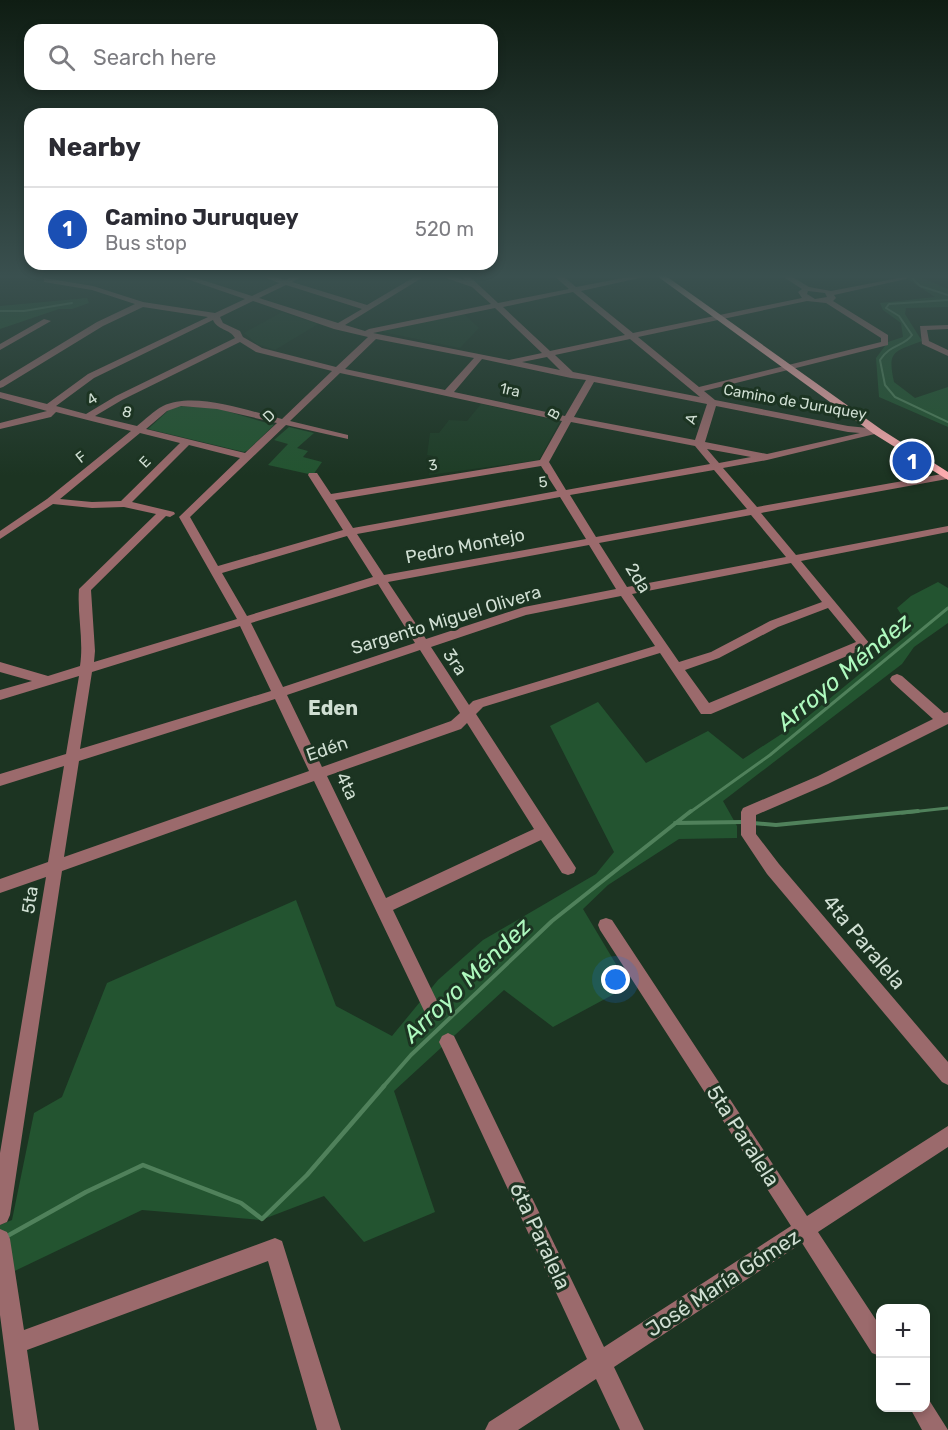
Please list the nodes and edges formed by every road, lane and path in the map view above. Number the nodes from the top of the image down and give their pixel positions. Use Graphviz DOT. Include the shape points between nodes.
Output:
graph roads {
  1 [pos="68,343"];
  2 [pos="160,343"];
  3 [pos="232,343"];
  4 [pos="246,343"];
  5 [pos="367,343"];
  6 [pos="411,343"];
  7 [pos="538,343"];
  8 [pos="596,343"];
  9 [pos="640,343"];
  10 [pos="753,343"];
  11 [pos="885,343"];
  12 [pos="927,343"];
  13 [pos="549,353"];
  14 [pos="948,353"];
  15 [pos="478,357"];
  16 [pos="504,363"];
  17 [pos="789,368"];
  18 [pos="338,370"];
  19 [pos="571,375"];
  20 [pos="590,380"];
  21 [pos="0,385"];
  22 [pos="697,390"];
  23 [pos="447,394"];
  24 [pos="0,395"];
  25 [pos="712,402"];
  26 [pos="51,408"];
  27 [pos="87,417"];
  28 [pos="568,419"];
  29 [pos="283,423"];
  30 [pos="0,426"];
  31 [pos="138,430"];
  32 [pos="878,432"];
  33 [pos="345,436"];
  34 [pos="187,442"];
  35 [pos="699,445"];
  36 [pos="248,457"];
  37 [pos="766,457"];
  38 [pos="544,462"];
  39 [pos="716,466"];
  40 [pos="313,475"];
  41 [pos="947,476"];
  42 [pos="562,494"];
  43 [pos="328,498"];
  44 [pos="51,501"];
  45 [pos="124,504"];
  46 [pos="753,510"];
  47 [pos="164,513"];
  48 [pos="184,517"];
  49 [pos="948,529"];
  50 [pos="348,532"];
  51 [pos="0,536"];
  52 [pos="594,540"];
  53 [pos="793,559"];
  54 [pos="215,571"];
  55 [pos="378,580"];
  56 [pos="624,591"];
  57 [pos="830,603"];
  58 [pos="244,621"];
  59 [pos="422,646"];
  60 [pos="663,648"];
  61 [pos="0,667"];
  62 [pos="676,668"];
  63 [pos="86,670"];
  64 [pos="47,680"];
  65 [pos="897,680"];
  66 [pos="279,693"];
  67 [pos="0,695"];
  68 [pos="469,714"];
  69 [pos="945,718"];
  70 [pos="70,759"];
  71 [pos="319,773"];
  72 [pos="0,780"];
  73 [pos="545,831"];
  74 [pos="54,868"];
  75 [pos="568,868"];
  76 [pos="0,886"];
  77 [pos="384,907"];
  78 [pos="606,926"];
  79 [pos="433,1011"];
  80 [pos="448,1042"];
  81 [pos="948,1076"];
  82 [pos="948,1136"];
  83 [pos="2,1177"];
  84 [pos="0,1215"];
  85 [pos="804,1229"];
  86 [pos="1,1244"];
  87 [pos="876,1339"];
  88 [pos="17,1343"];
  89 [pos="601,1363"];
  90 [pos="924,1412"];
  91 [pos="27,1430"];
  92 [pos="329,1430"];
  93 [pos="497,1430"];
  94 [pos="632,1430"];
  95 [pos="936,1430"];
  1 -- 21 [label="street"];
  2 -- 26 [label="street" via="91,376"];
  3 -- 27 [label="street, 4"];
  4 -- 18 [label="street, 1ra" via="259,350"];
  5 -- 18 [label="street, D"];
  6 -- 15 [label="street, Camino de Juruquey"];
  7 -- 13 [label="street"];
  8 -- 13 [label="street"];
  9 -- 22 [label="street"];
  10 -- 17 [label="main road"];
  11 -- 17 [label="street"];
  12 -- 14 [label="street"];
  13 -- 16 [label="street"];
  13 -- 19 [label="street"];
  15 -- 16 [label="street, Camino de Juruquey"];
  15 -- 23 [label="street"];
  16 -- 19 [label="street, Camino de Juruquey"];
  17 -- 22 [label="street"];
  17 -- 32 [label="main road"];
  18 -- 23 [label="street, 1ra"];
  18 -- 29 [label="street, D"];
  19 -- 20 [label="street, Camino de Juruquey"];
  20 -- 25 [label="street, Camino de Juruquey"];
  20 -- 28 [label="street, B"];
  22 -- 25 [label="street"];
  23 -- 28 [label="street, 1ra"];
  24 -- 26 [label="street, 8"];
  25 -- 32 [label="street, Camino de Juruquey"];
  25 -- 35 [label="street, A"];
  26 -- 27 [label="street, 8"];
  26 -- 30 [label="street" via="48,415"];
  27 -- 31 [label="street, 8"];
  28 -- 35 [label="street, 1ra"];
  28 -- 38 [label="street, B"];
  29 -- 31 [label="street, F" via="217,406 180,403 164,409"];
  29 -- 33 [label="street"];
  29 -- 36 [label="street, D"];
  31 -- 34 [label="street, 8"];
  31 -- 44 [label="street, F"];
  32 -- 37 [label="street, 5"];
  32 -- 41 [label="main road"];
  34 -- 36 [label="street, 8"];
  34 -- 45 [label="street, E"];
  35 -- 37 [label="street, 1ra"];
  35 -- 39 [label="street"];
  36 -- 48 [label="street, D"];
  37 -- 39 [label="street, 5"];
  38 -- 42 [label="street, 2da"];
  38 -- 43 [label="street, 3"];
  39 -- 42 [label="street, 5"];
  39 -- 46 [label="street"];
  40 -- 43 [label="street, 3ra"];
  41 -- 46 [label="street, Pedro Montejo"];
  42 -- 50 [label="street, 5"];
  42 -- 52 [label="street, 2da"];
  43 -- 50 [label="street, 3ra"];
  44 -- 45 [label="street" via="92,506"];
  44 -- 51 [label="street, F"];
  45 -- 47 [label="street"];
  46 -- 52 [label="street, Pedro Montejo"];
  46 -- 53 [label="street"];
  47 -- 48 [label="street"];
  47 -- 63 [label="street, 5ta" via="85,589 89,651"];
  48 -- 54 [label="street, 4ta"];
  49 -- 53 [label="street, Sargento Miguel Olivera"];
  50 -- 54 [label="street, 5"];
  50 -- 55 [label="street, 3ra"];
  52 -- 55 [label="street, Pedro Montejo"];
  52 -- 56 [label="street, 2da"];
  53 -- 56 [label="street, Sargento Miguel Olivera"];
  53 -- 57 [label="street"];
  54 -- 58 [label="street, 4ta"];
  55 -- 58 [label="street, Pedro Montejo"];
  55 -- 59 [label="street, 3ra"];
  56 -- 59 [label="street, Sargento Miguel Olivera" via="524,611"];
  56 -- 60 [label="street, 2da"];
  57 -- 62 [label="street"];
  57 -- 62 [label="street, 2da" via="864,644 706,710"];
  58 -- 63 [label="street, Pedro Montejo"];
  58 -- 66 [label="street, 4ta"];
  59 -- 66 [label="street, Sargento Miguel Olivera"];
  59 -- 68 [label="street, 3ra"];
  60 -- 62 [label="street, 2da"];
  60 -- 68 [label="street, Edén" via="478,704"];
  61 -- 64 [label="street"];
  63 -- 64 [label="street, Pedro Montejo"];
  63 -- 70 [label="street, 5ta"];
  64 -- 67 [label="street, Pedro Montejo"];
  65 -- 69 [label="street"];
  66 -- 70 [label="street, Sargento Miguel Olivera"];
  66 -- 71 [label="street, 4ta"];
  68 -- 71 [label="street, Edén" via="456,725"];
  68 -- 73 [label="street, 3ra"];
  69 -- 81 [label="street, 4ta Paralela" via="823,780 748,812 749,835 773,869"];
  70 -- 72 [label="street, Sargento Miguel Olivera"];
  70 -- 74 [label="street, 5ta"];
  71 -- 74 [label="street, Edén"];
  71 -- 77 [label="street, 4ta"];
  73 -- 75 [label="street, 3ra"];
  73 -- 77 [label="street"];
  74 -- 76 [label="street, Edén"];
  74 -- 83 [label="street, 5ta" via="35,1003"];
  77 -- 79 [label="street, 4ta"];
  78 -- 85 [label="street, 5ta Paralela"];
  80 -- 89 [label="street, 6ta Paralela"];
  82 -- 85 [label="street, José María Gómez"];
  83 -- 84 [label="street, 5ta"];
  85 -- 87 [label="street, 5ta Paralela"];
  85 -- 89 [label="street, José María Gómez"];
  86 -- 88 [label="street"];
  88 -- 91 [label="street"];
  88 -- 92 [label="street" via="275,1248"];
  89 -- 93 [label="street, José María Gómez"];
  89 -- 94 [label="street, 6ta Paralela"];
  90 -- 95 [label="street"];
}
